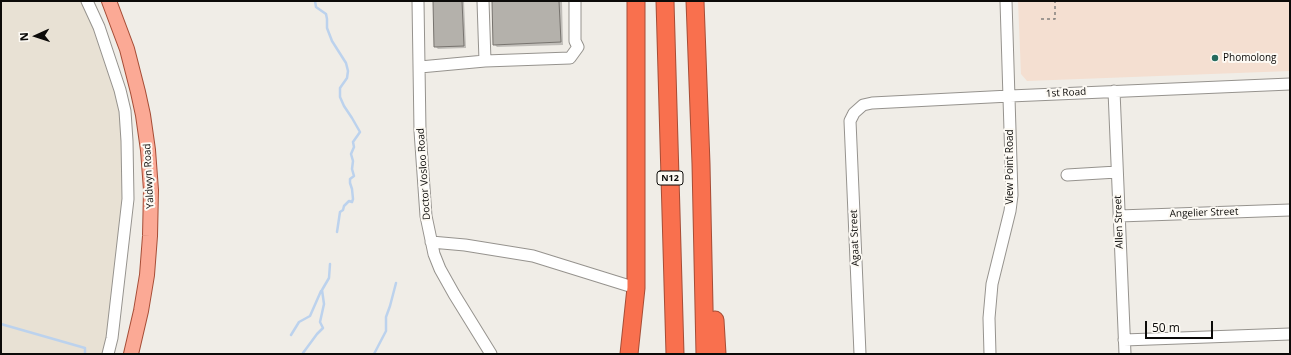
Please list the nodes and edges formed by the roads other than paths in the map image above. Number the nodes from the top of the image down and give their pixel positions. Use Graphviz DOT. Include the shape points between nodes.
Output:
graph roads {
  1 [pos="87,1"];
  2 [pos="109,1"];
  3 [pos="115,1"];
  4 [pos="418,1"];
  5 [pos="483,1"];
  6 [pos="575,1"];
  7 [pos="636,1"];
  8 [pos="665,1"];
  9 [pos="695,1"];
  10 [pos="1006,1"];
  11 [pos="485,61"];
  12 [pos="420,67"];
  13 [pos="1290,84"];
  14 [pos="1114,91"];
  15 [pos="1010,96"];
  16 [pos="850,121"];
  17 [pos="701,164"];
  18 [pos="1117,172"];
  19 [pos="1067,174"];
  20 [pos="1290,210"];
  21 [pos="1119,216"];
  22 [pos="431,242"];
  23 [pos="636,288"];
  24 [pos="1290,334"];
  25 [pos="1124,340"];
  26 [pos="108,354"];
  27 [pos="131,354"];
  28 [pos="138,354"];
  29 [pos="491,354"];
  30 [pos="629,354"];
  31 [pos="638,354"];
  32 [pos="675,354"];
  33 [pos="705,354"];
  34 [pos="717,354"];
  35 [pos="860,354"];
  36 [pos="990,354"];
  37 [pos="1125,354"];
  1 -- 26 [label="street" via="99,27 120,90 125,111 127,141 128,199"];
  2 -- 27 [label="main road, Yaldwyn Road" via="127,49 138,92 148,150 151,190 147,275"];
  3 -- 28 [label="main road, Yaldwyn Road" via="138,69 154,158 155,267"];
  4 -- 12 [label="street, Doctor Vosloo Road"];
  5 -- 11 [label="street"];
  6 -- 11 [label="street" via="575,41 578,47 570,58"];
  7 -- 23 [label="highway"];
  8 -- 32 [label="highway, N12"];
  9 -- 17 [label="highway"];
  10 -- 15 [label="street, View Point Road"];
  11 -- 12 [label="street"];
  12 -- 22 [label="street, Doctor Vosloo Road" via="419,104 423,174"];
  13 -- 14 [label="street, 1st Road"];
  14 -- 15 [label="street, 1st Road"];
  14 -- 18 [label="street, Allen Street"];
  15 -- 16 [label="street, 1st Road" via="872,103 857,108"];
  15 -- 36 [label="street, View Point Road" via="1012,195 992,284 989,318"];
  16 -- 35 [label="street, Agaat Street"];
  17 -- 33 [label="highway"];
  17 -- 34 [label="highway"];
  18 -- 19 [label="street"];
  18 -- 21 [label="street, Allen Street"];
  20 -- 21 [label="street, Angelier Street"];
  21 -- 25 [label="street, Allen Street"];
  22 -- 23 [label="street" via="465,244 534,256"];
  22 -- 29 [label="street, Doctor Vosloo Road" via="446,282"];
  23 -- 30 [label="highway"];
  23 -- 31 [label="highway"];
  24 -- 25 [label="street"];
  25 -- 37 [label="street, Allen Street"];
}
